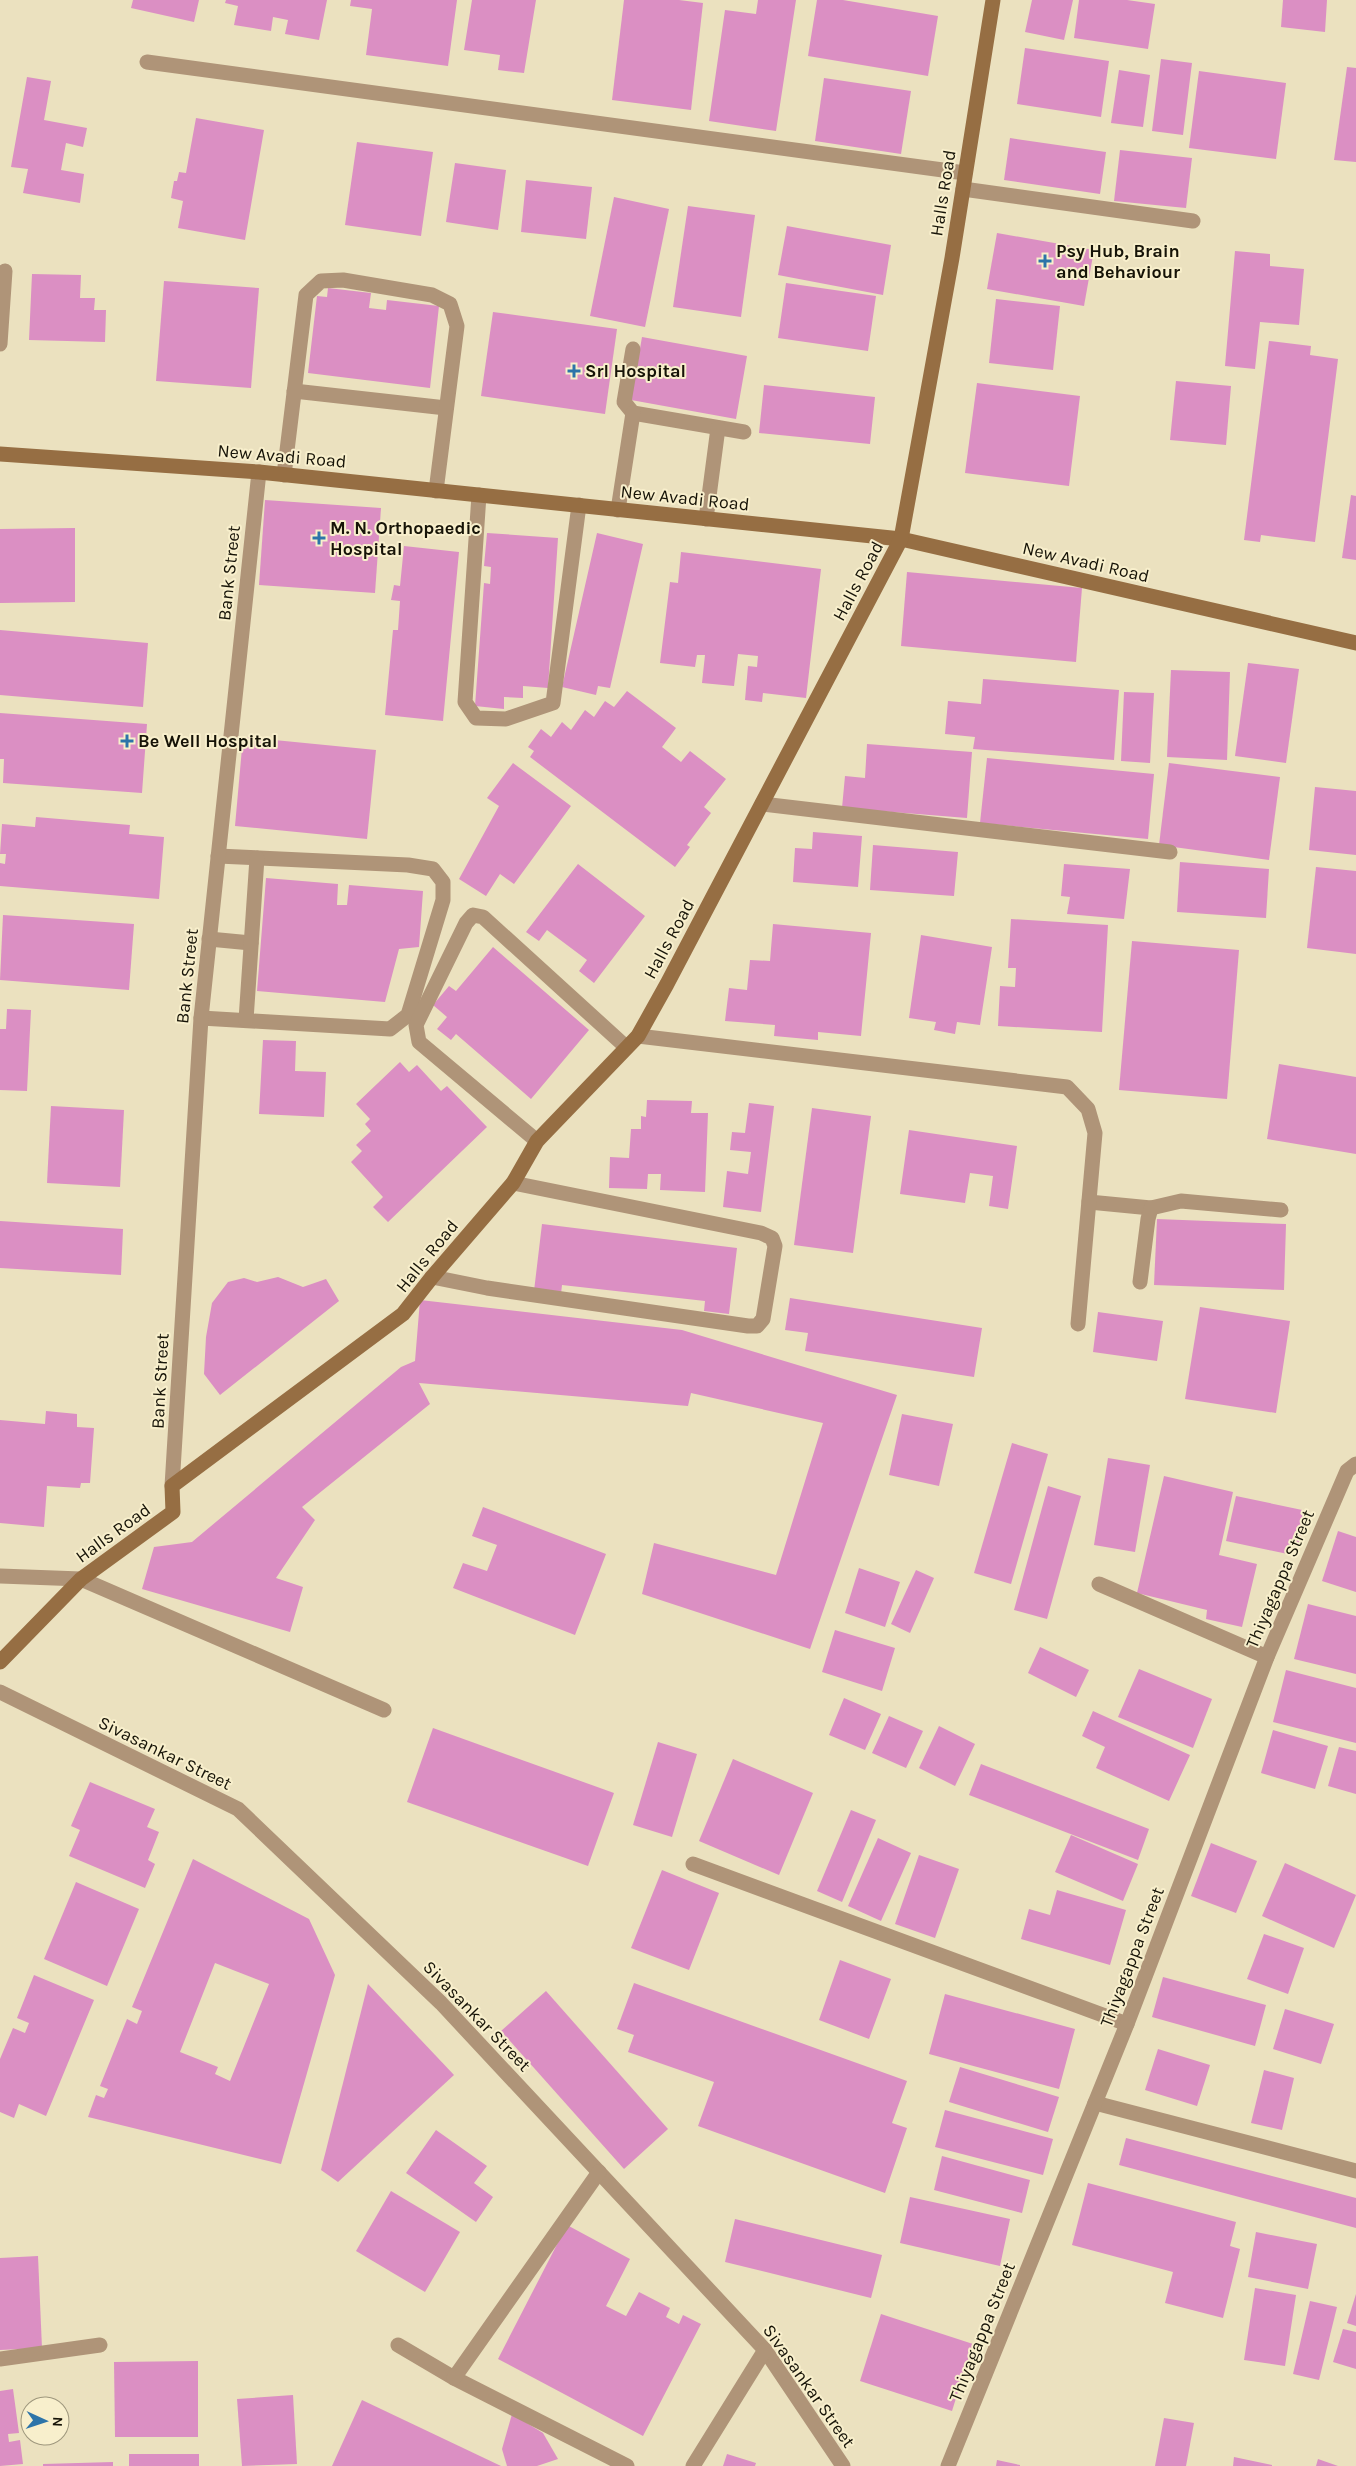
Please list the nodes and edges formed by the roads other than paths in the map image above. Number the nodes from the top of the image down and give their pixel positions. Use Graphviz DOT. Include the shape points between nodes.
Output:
graph roads {
  1 [pos="993,0"];
  2 [pos="147,62"];
  3 [pos="965,173"];
  4 [pos="962,189"];
  5 [pos="1193,221"];
  6 [pos="5,271"];
  7 [pos="0,344"];
  8 [pos="633,349"];
  9 [pos="294,391"];
  10 [pos="446,408"];
  11 [pos="633,414"];
  12 [pos="718,428"];
  13 [pos="744,432"];
  14 [pos="0,454"];
  15 [pos="259,472"];
  16 [pos="284,474"];
  17 [pos="436,491"];
  18 [pos="479,495"];
  19 [pos="579,505"];
  20 [pos="618,510"];
  21 [pos="706,518"];
  22 [pos="901,539"];
  23 [pos="1356,643"];
  24 [pos="762,804"];
  25 [pos="1170,852"];
  26 [pos="218,856"];
  27 [pos="258,858"];
  28 [pos="209,939"];
  29 [pos="251,943"];
  30 [pos="201,1018"];
  31 [pos="246,1020"];
  32 [pos="638,1036"];
  33 [pos="626,1047"];
  34 [pos="537,1141"];
  35 [pos="513,1183"];
  36 [pos="1089,1202"];
  37 [pos="1151,1208"];
  38 [pos="1281,1210"];
  39 [pos="432,1277"];
  40 [pos="1140,1282"];
  41 [pos="1078,1324"];
  42 [pos="1356,1464"];
  43 [pos="172,1486"];
  44 [pos="0,1576"];
  45 [pos="81,1579"];
  46 [pos="1098,1584"];
  47 [pos="1267,1657"];
  48 [pos="0,1662"];
  49 [pos="0,1692"];
  50 [pos="384,1710"];
  51 [pos="693,1864"];
  52 [pos="1127,2024"];
  53 [pos="1095,2103"];
  54 [pos="1356,2171"];
  55 [pos="599,2172"];
  56 [pos="100,2345"];
  57 [pos="398,2345"];
  58 [pos="765,2350"];
  59 [pos="0,2359"];
  60 [pos="454,2378"];
  61 [pos="628,2466"];
  62 [pos="693,2466"];
  63 [pos="843,2466"];
  64 [pos="948,2466"];
  1 -- 3 [label="main road, Halls Road"];
  2 -- 3 [label="street"];
  3 -- 4 [label="main road, Halls Road"];
  4 -- 5 [label="street"];
  4 -- 22 [label="main road, Halls Road"];
  6 -- 7 [label="street"];
  8 -- 11 [label="street" via="624,402"];
  9 -- 10 [label="street"];
  9 -- 10 [label="street" via="306,295 321,282 343,280 432,296 450,304 457,326"];
  9 -- 16 [label="street"];
  10 -- 17 [label="street"];
  11 -- 12 [label="street"];
  11 -- 20 [label="street"];
  12 -- 13 [label="street"];
  12 -- 21 [label="street"];
  14 -- 15 [label="main road, New Avadi Road"];
  15 -- 16 [label="main road, New Avadi Road"];
  15 -- 26 [label="street, Bank Street"];
  16 -- 17 [label="main road, New Avadi Road"];
  17 -- 18 [label="main road, New Avadi Road"];
  18 -- 19 [label="main road, New Avadi Road"];
  18 -- 19 [label="street" via="465,702 476,718 506,719 553,703"];
  19 -- 20 [label="main road, New Avadi Road"];
  20 -- 21 [label="main road, New Avadi Road"];
  21 -- 22 [label="main road, New Avadi Road"];
  22 -- 23 [label="main road, New Avadi Road"];
  22 -- 24 [label="main road, Halls Road"];
  24 -- 25 [label="street"];
  24 -- 32 [label="main road, Halls Road"];
  26 -- 27 [label="street"];
  26 -- 28 [label="street, Bank Street"];
  27 -- 29 [label="street"];
  27 -- 31 [label="street" via="434,869 443,882 443,900 408,1015 390,1029"];
  28 -- 29 [label="street"];
  28 -- 30 [label="street, Bank Street"];
  29 -- 31 [label="street"];
  30 -- 31 [label="street"];
  30 -- 43 [label="street, Bank Street"];
  32 -- 33 [label="main road, Halls Road"];
  32 -- 36 [label="street" via="1067,1087 1088,1108 1095,1133"];
  33 -- 34 [label="main road, Halls Road"];
  33 -- 34 [label="street" via="483,917 472,915 416,1024 419,1042"];
  34 -- 35 [label="main road, Halls Road"];
  35 -- 39 [label="main road, Halls Road"];
  35 -- 39 [label="street" via="761,1233 772,1238 775,1246 763,1319 757,1326 748,1326"];
  36 -- 37 [label="street"];
  36 -- 41 [label="street"];
  37 -- 38 [label="street" via="1181,1201"];
  37 -- 40 [label="street"];
  39 -- 43 [label="main road, Halls Road" via="403,1314"];
  42 -- 47 [label="street, Thiyagappa Street" via="1347,1471"];
  43 -- 45 [label="main road, Halls Road" via="174,1512"];
  44 -- 45 [label="street"];
  45 -- 48 [label="main road, Halls Road"];
  45 -- 50 [label="street"];
  46 -- 47 [label="street"];
  47 -- 52 [label="street, Thiyagappa Street"];
  49 -- 55 [label="street, Sivasankar Street" via="238,1810 441,2003"];
  51 -- 52 [label="street"];
  52 -- 53 [label="street, Thiyagappa Street"];
  53 -- 54 [label="street"];
  53 -- 64 [label="street, Thiyagappa Street"];
  55 -- 58 [label="street, Sivasankar Street"];
  55 -- 60 [label="street"];
  56 -- 59 [label="street"];
  57 -- 60 [label="street"];
  58 -- 62 [label="street"];
  58 -- 63 [label="street, Sivasankar Street"];
  60 -- 61 [label="street"];
}
